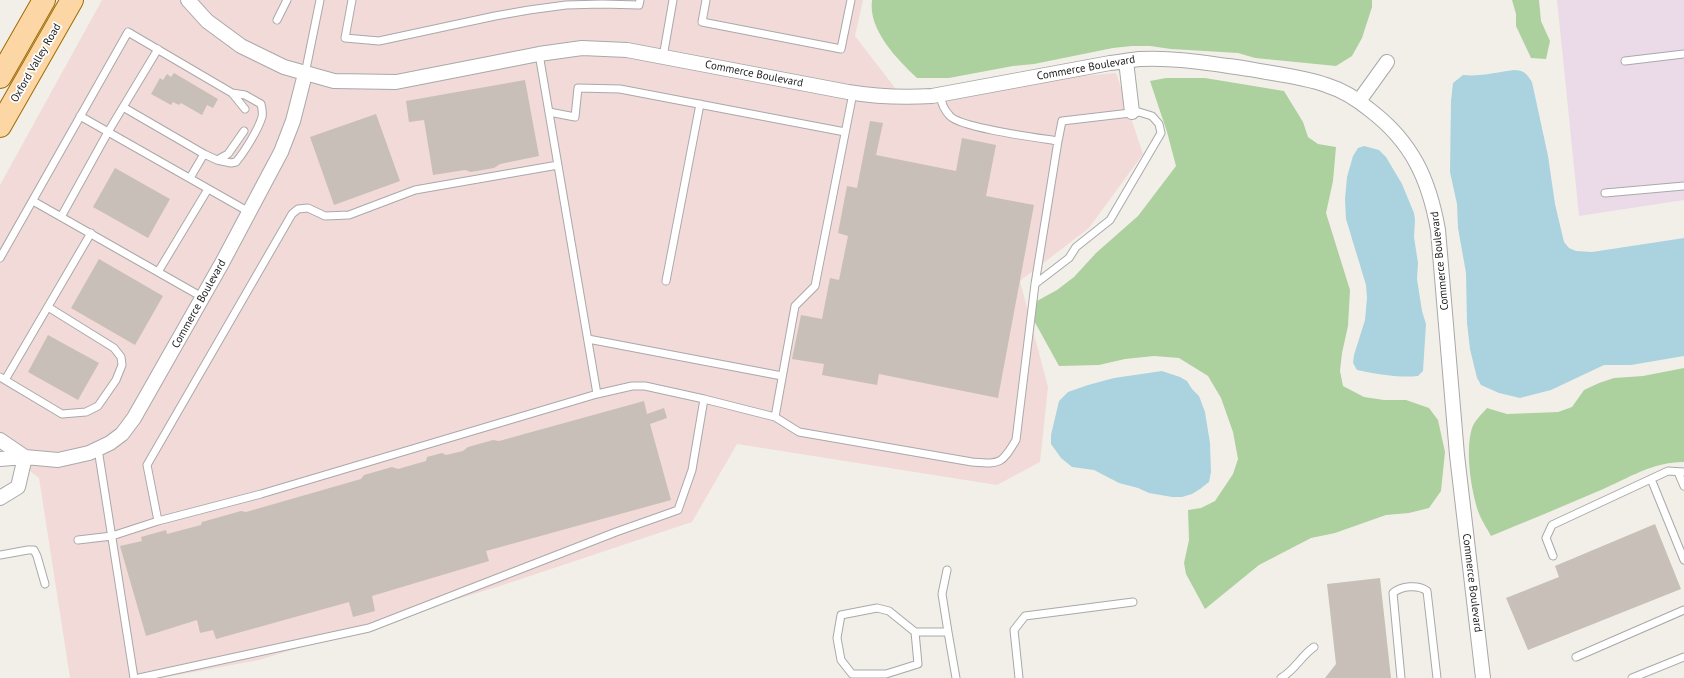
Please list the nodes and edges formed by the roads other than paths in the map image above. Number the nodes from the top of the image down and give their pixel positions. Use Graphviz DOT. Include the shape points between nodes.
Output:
graph roads {
  1 [pos="44,0"];
  2 [pos="72,0"];
  3 [pos="188,0"];
  4 [pos="286,0"];
  5 [pos="319,0"];
  6 [pos="352,0"];
  7 [pos="640,0"];
  8 [pos="673,0"];
  9 [pos="706,0"];
  10 [pos="851,0"];
  11 [pos="277,20"];
  12 [pos="158,49"];
  13 [pos="539,54"];
  14 [pos="1684,54"];
  15 [pos="663,57"];
  16 [pos="1126,61"];
  17 [pos="1625,61"];
  18 [pos="1387,62"];
  19 [pos="306,74"];
  20 [pos="0,77"];
  21 [pos="232,93"];
  22 [pos="853,93"];
  23 [pos="940,94"];
  24 [pos="1358,101"];
  25 [pos="700,104"];
  26 [pos="123,107"];
  27 [pos="245,109"];
  28 [pos="549,112"];
  29 [pos="1132,112"];
  30 [pos="80,116"];
  31 [pos="0,126"];
  32 [pos="244,131"];
  33 [pos="108,132"];
  34 [pos="846,132"];
  35 [pos="1058,141"];
  36 [pos="204,154"];
  37 [pos="217,160"];
  38 [pos="558,165"];
  39 [pos="190,178"];
  40 [pos="1684,186"];
  41 [pos="208,188"];
  42 [pos="1605,194"];
  43 [pos="33,201"];
  44 [pos="249,212"];
  45 [pos="61,217"];
  46 [pos="91,233"];
  47 [pos="0,258"];
  48 [pos="158,272"];
  49 [pos="666,281"];
  50 [pos="1035,284"];
  51 [pos="202,297"];
  52 [pos="48,307"];
  53 [pos="588,340"];
  54 [pos="782,376"];
  55 [pos="3,378"];
  56 [pos="597,394"];
  57 [pos="704,399"];
  58 [pos="775,417"];
  59 [pos="0,440"];
  60 [pos="98,449"];
  61 [pos="25,457"];
  62 [pos="0,459"];
  63 [pos="1681,472"];
  64 [pos="1650,479"];
  65 [pos="1684,486"];
  66 [pos="0,498"];
  67 [pos="158,521"];
  68 [pos="112,536"];
  69 [pos="78,540"];
  70 [pos="0,555"];
  71 [pos="1553,556"];
  72 [pos="1684,560"];
  73 [pos="947,570"];
  74 [pos="45,584"];
  75 [pos="1133,602"];
  76 [pos="1684,610"];
  77 [pos="915,632"];
  78 [pos="948,632"];
  79 [pos="1314,647"];
  80 [pos="1576,657"];
  81 [pos="1684,657"];
  82 [pos="134,678"];
  83 [pos="139,678"];
  84 [pos="956,678"];
  85 [pos="1019,678"];
  86 [pos="1281,678"];
  87 [pos="1401,678"];
  88 [pos="1437,678"];
  89 [pos="1484,678"];
  90 [pos="1632,678"];
  1 -- 20 [label="main road"];
  2 -- 31 [label="main road, Oxford Valley Road"];
  3 -- 19 [label="street, Commerce Boulevard" via="207,21 241,46 284,67"];
  4 -- 11 [label="lane"];
  5 -- 19 [label="lane"];
  6 -- 7 [label="lane" via="345,38 379,42 529,10 566,5 638,6"];
  8 -- 15 [label="lane"];
  9 -- 10 [label="lane" via="702,22 841,49"];
  12 -- 21 [label="lane"];
  12 -- 26 [label="lane"];
  12 -- 30 [label="lane" via="128,32"];
  13 -- 15 [label="street, Commerce Boulevard" via="594,47"];
  13 -- 19 [label="street, Commerce Boulevard" via="396,82 334,81"];
  13 -- 28 [label="lane"];
  14 -- 17 [label="lane"];
  15 -- 22 [label="street, Commerce Boulevard"];
  16 -- 23 [label="street, Commerce Boulevard"];
  16 -- 24 [label="street, Commerce Boulevard" via="1166,59 1198,62 1307,79 1326,85"];
  16 -- 29 [label="street"];
  18 -- 24 [label="street"];
  19 -- 44 [label="street, Commerce Boulevard" via="281,152"];
  21 -- 27 [label="lane"];
  21 -- 37 [label="lane" via="245,95 260,104 263,110 262,117 236,162"];
  22 -- 23 [label="street, Commerce Boulevard" via="904,98"];
  22 -- 34 [label="lane"];
  23 -- 35 [label="lane" via="951,118 972,126"];
  24 -- 89 [label="street, Commerce Boulevard" via="1387,122 1405,143 1419,166 1434,204 1457,455"];
  25 -- 28 [label="lane" via="620,89 578,88 575,117"];
  25 -- 34 [label="lane"];
  25 -- 49 [label="lane"];
  26 -- 33 [label="lane"];
  26 -- 36 [label="lane"];
  28 -- 38 [label="lane"];
  29 -- 35 [label="lane" via="1062,122"];
  29 -- 50 [label="lane" via="1152,116 1159,124 1161,133 1155,144 1110,220 1076,246 1069,258"];
  30 -- 33 [label="lane"];
  30 -- 43 [label="lane"];
  32 -- 37 [label="lane" via="228,154"];
  33 -- 39 [label="lane"];
  33 -- 45 [label="lane"];
  34 -- 54 [label="lane" via="815,286 795,306"];
  35 -- 50 [label="lane"];
  36 -- 37 [label="lane"];
  36 -- 39 [label="lane"];
  38 -- 53 [label="lane"];
  38 -- 67 [label="lane" via="415,190 349,215 325,216 308,208 298,209 292,214 147,465"];
  39 -- 41 [label="lane"];
  40 -- 42 [label="lane"];
  41 -- 44 [label="lane"];
  41 -- 48 [label="lane"];
  43 -- 45 [label="lane"];
  43 -- 47 [label="lane"];
  44 -- 51 [label="street, Commerce Boulevard"];
  45 -- 46 [label="lane"];
  46 -- 48 [label="lane"];
  46 -- 52 [label="lane"];
  48 -- 51 [label="lane"];
  50 -- 58 [label="lane" via="1016,440 1006,457 994,464 799,432"];
  51 -- 60 [label="street, Commerce Boulevard" via="134,418 122,434"];
  52 -- 55 [label="lane"];
  52 -- 55 [label="lane" via="114,348 121,357 122,365 116,380 98,406 86,412 62,414"];
  53 -- 54 [label="lane"];
  53 -- 56 [label="lane"];
  54 -- 58 [label="lane"];
  56 -- 57 [label="lane" via="632,386 644,386"];
  56 -- 67 [label="lane" via="261,494"];
  57 -- 58 [label="lane"];
  57 -- 83 [label="lane" via="692,470 678,510 369,628"];
  59 -- 61 [label="street, Commerce Boulevard"];
  60 -- 61 [label="street, Commerce Boulevard" via="77,457 58,460"];
  60 -- 68 [label="lane"];
  61 -- 62 [label="street, Commerce Boulevard"];
  61 -- 66 [label="street" via="18,487"];
  63 -- 64 [label="lane" via="1668,471"];
  63 -- 65 [label="lane"];
  64 -- 71 [label="lane" via="1552,525 1546,538"];
  64 -- 72 [label="lane"];
  67 -- 68 [label="lane"];
  68 -- 69 [label="lane"];
  68 -- 82 [label="lane"];
  70 -- 74 [label="lane" via="34,550"];
  73 -- 78 [label="lane" via="942,594"];
  75 -- 85 [label="lane" via="1025,616 1014,630"];
  76 -- 80 [label="lane"];
  77 -- 77 [label="lane" via="889,611 877,608 841,615 837,638 841,660 852,674 886,674 918,664"];
  77 -- 78 [label="lane"];
  78 -- 84 [label="lane"];
  79 -- 86 [label="lane" via="1291,672"];
  81 -- 90 [label="lane"];
  87 -- 88 [label="lane" via="1393,593 1398,589 1419,586 1427,591"];
}
